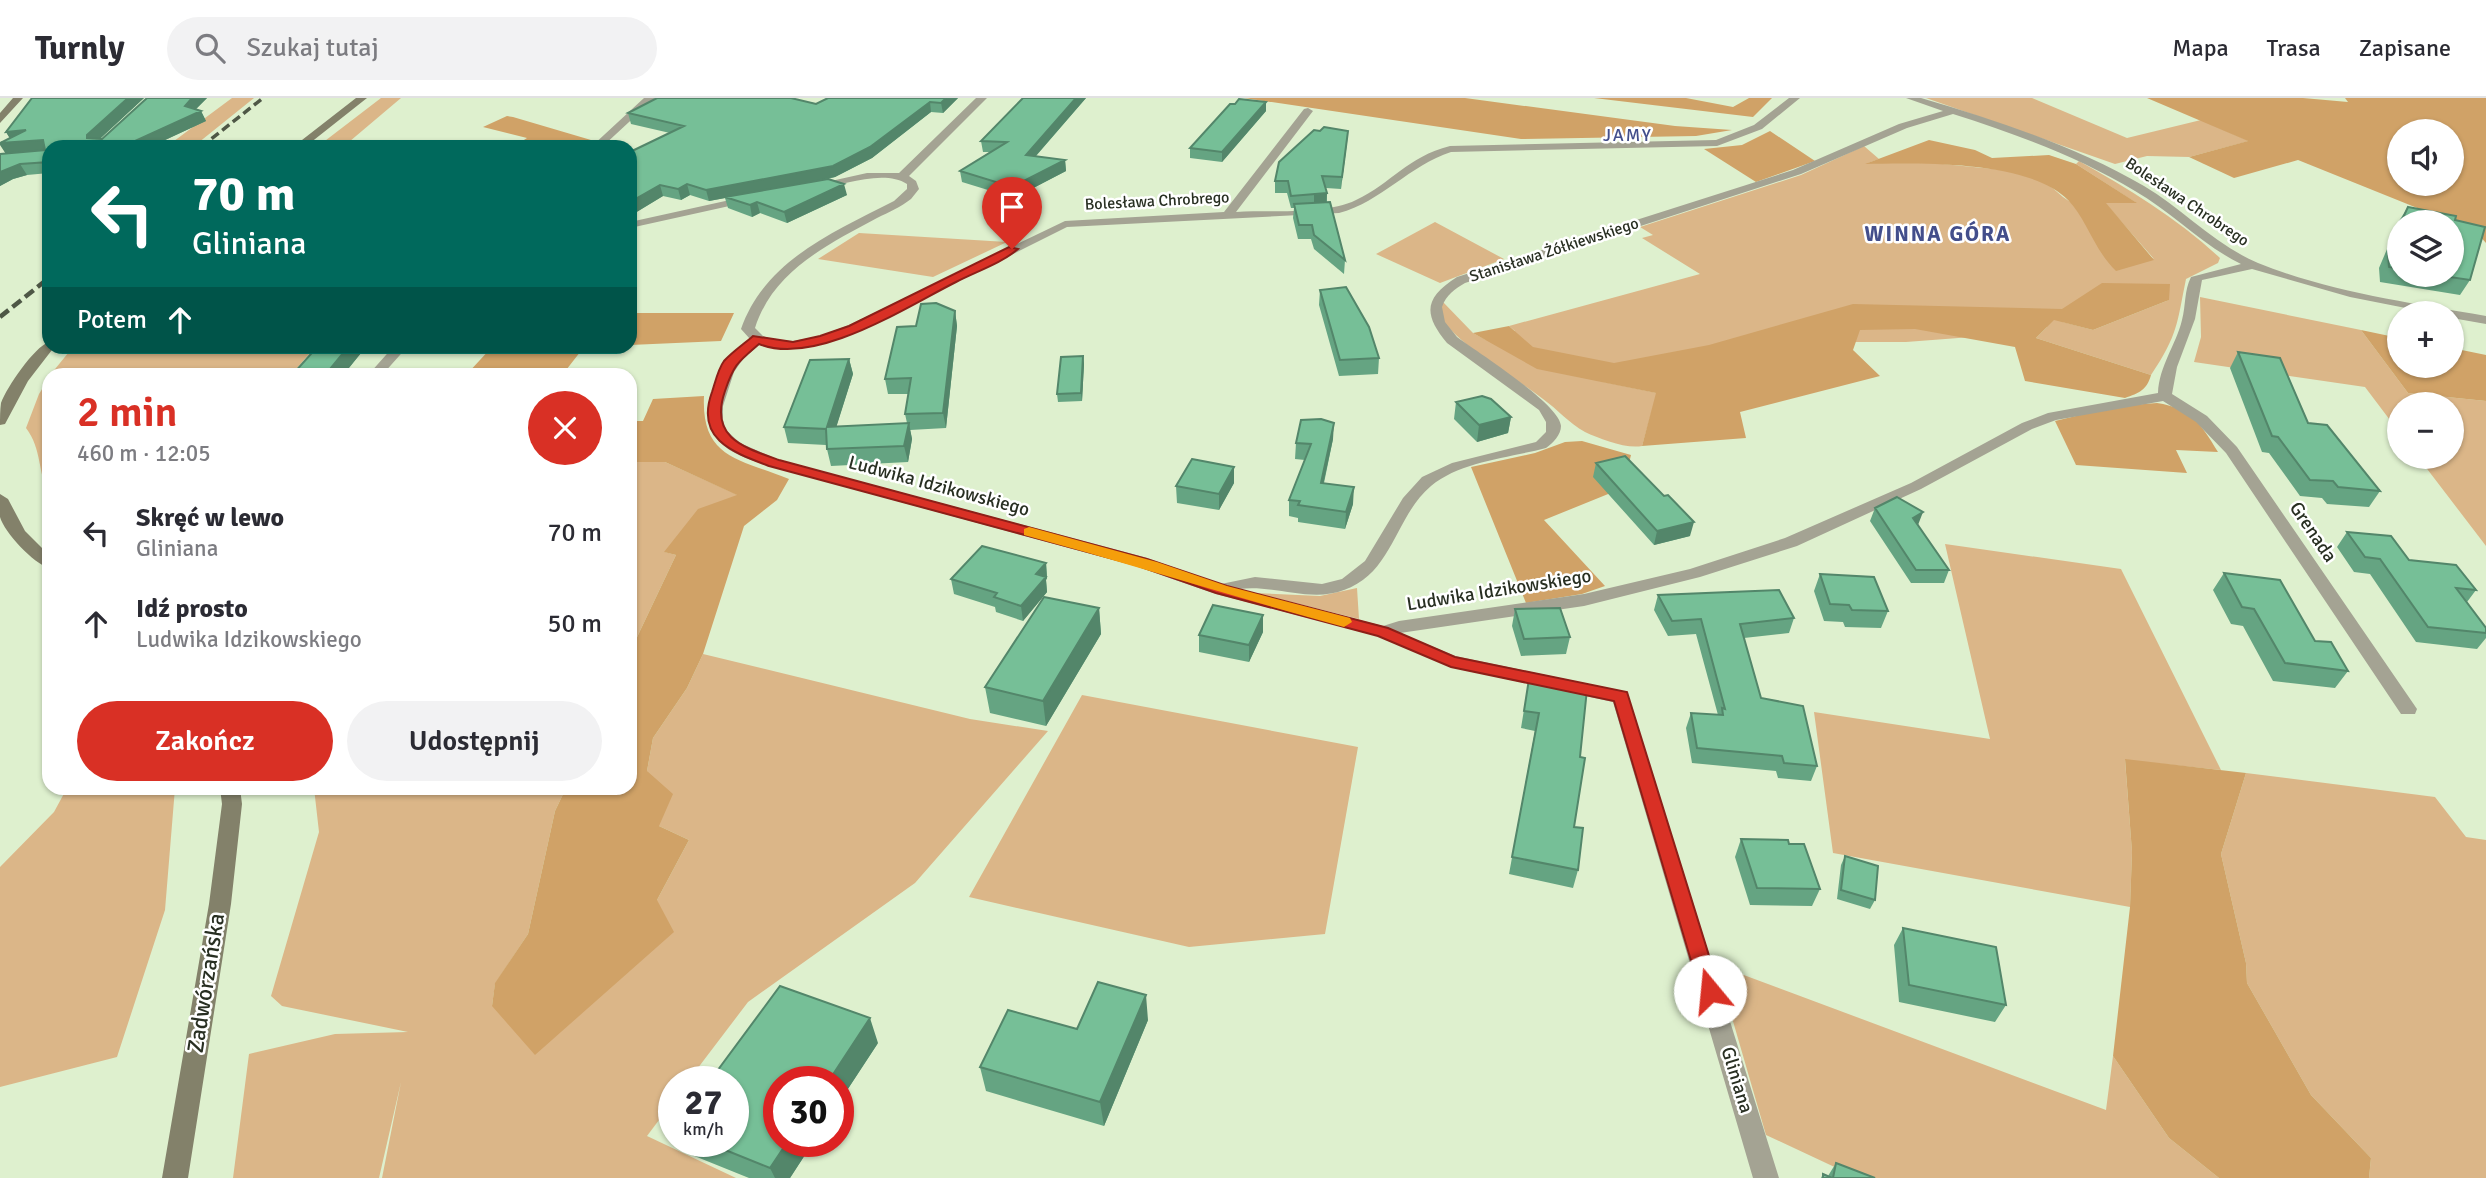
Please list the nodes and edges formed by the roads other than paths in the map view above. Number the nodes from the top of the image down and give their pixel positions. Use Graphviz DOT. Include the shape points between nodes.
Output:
graph roads {
  1 [pos="18,98"];
  2 [pos="362,98"];
  3 [pos="650,98"];
  4 [pos="982,98"];
  5 [pos="1795,98"];
  6 [pos="1911,98"];
  7 [pos="1308,111"];
  8 [pos="1953,111"];
  9 [pos="0,120"];
  10 [pos="307,140"];
  11 [pos="604,140"];
  12 [pos="902,176"];
  13 [pos="808,188"];
  14 [pos="767,196"];
  15 [pos="1228,215"];
  16 [pos="637,224"];
  17 [pos="2252,265"];
  18 [pos="2392,301"];
  19 [pos="2464,316"];
  20 [pos="2486,320"];
  21 [pos="758,339"];
  22 [pos="42,352"];
  23 [pos="395,354"];
  24 [pos="382,368"];
  25 [pos="2165,396"];
  26 [pos="0,421"];
  27 [pos="0,499"];
  28 [pos="42,558"];
  29 [pos="1222,590"];
  30 [pos="1383,632"];
  31 [pos="2408,709"];
  32 [pos="231,795"];
  33 [pos="175,1178"];
  34 [pos="1766,1178"];
  1 -- 9 [label="street"];
  2 -- 10 [label="street"];
  3 -- 11 [label="street"];
  4 -- 12 [label="street"];
  5 -- 15 [label="street, Bolesława Chrobrego" via="1758,127 1731,140 1450,149 1425,157 1351,206"];
  6 -- 8 [label="street, Bolesława Chrobrego"];
  7 -- 15 [label="street"];
  8 -- 17 [label="street, Bolesława Chrobrego" via="2111,172"];
  8 -- 29 [label="street, Stanisława Żółkiewskiego" via="1903,126 1797,172 1447,288 1434,312 1441,329 1544,407 1555,427 1551,438 1541,445 1432,477 1401,513 1383,549 1347,584 1304,590 1243,583"];
  12 -- 13 [label="street"];
  12 -- 21 [label="street" via="912,183 911,194 831,238 769,287 751,313 748,329"];
  14 -- 16 [label="street"];
  15 -- 21 [label="street, Bolesława Chrobrego" via="1065,224 853,328 793,345"];
  17 -- 18 [label="street, Bolesława Chrobrego" via="2303,283"];
  17 -- 25 [label="street" via="2197,277 2179,349 2164,378"];
  19 -- 20 [label="street, Bolesława Chrobrego"];
  21 -- 29 [label="street, Ludwika Idzikowskiego" via="728,364 712,409 715,425 744,452 1151,565"];
  22 -- 26 [label="street" via="9,397"];
  23 -- 24 [label="street"];
  25 -- 30 [label="street, Ludwika Idzikowskiego" via="2053,416 1916,486 1791,542 1694,573 1584,600"];
  25 -- 31 [label="street, Grenada" via="2190,409 2232,450"];
  27 -- 28 [label="street" via="29,548"];
  29 -- 30 [label="street, Ludwika Idzikowskiego"];
  30 -- 34 [label="street, Gliniana" via="1451,662 1621,696"];
  32 -- 33 [label="street, Zadwórzańska" via="220,904"];
}
